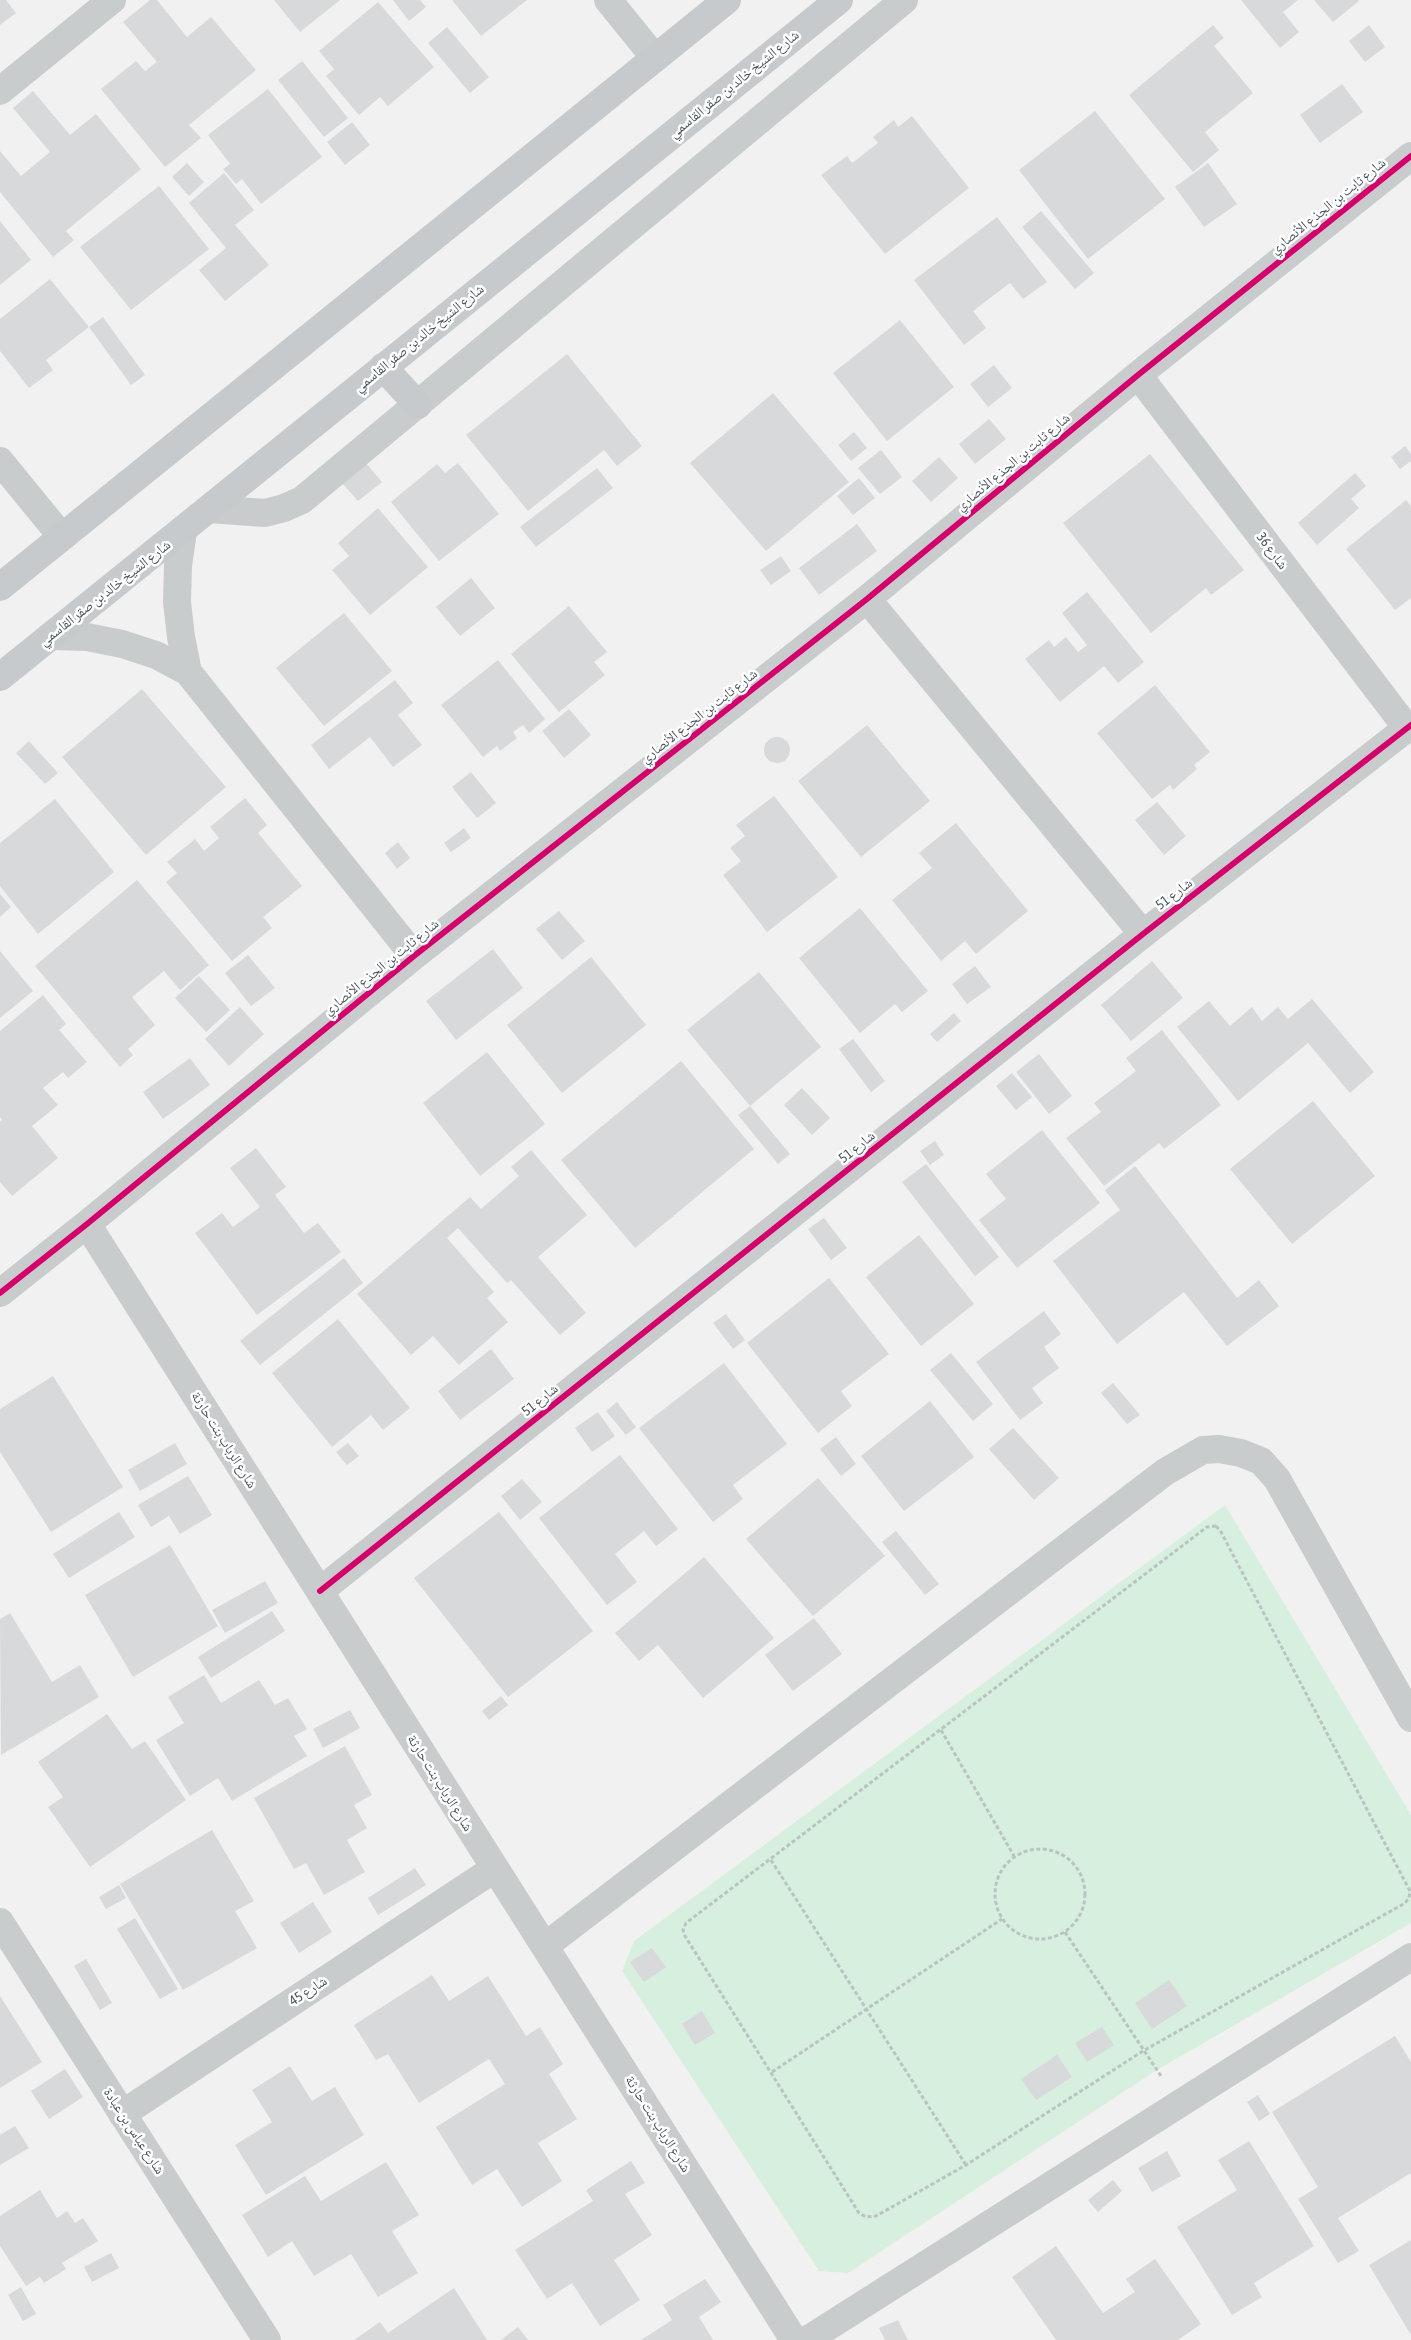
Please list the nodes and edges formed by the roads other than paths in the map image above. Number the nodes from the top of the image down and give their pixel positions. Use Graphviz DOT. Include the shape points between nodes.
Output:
graph roads {
  1 [pos="112,0"];
  2 [pos="608,0"];
  3 [pos="727,0"];
  4 [pos="839,0"];
  5 [pos="904,0"];
  6 [pos="655,58"];
  7 [pos="0,91"];
  8 [pos="1411,156"];
  9 [pos="382,367"];
  10 [pos="1138,375"];
  11 [pos="418,405"];
  12 [pos="0,461"];
  13 [pos="210,509"];
  14 [pos="183,531"];
  15 [pos="62,537"];
  16 [pos="0,587"];
  17 [pos="867,599"];
  18 [pos="51,636"];
  19 [pos="188,672"];
  20 [pos="0,677"];
  21 [pos="1409,726"];
  22 [pos="1143,934"];
  23 [pos="414,956"];
  24 [pos="87,1224"];
  25 [pos="0,1293"];
  26 [pos="320,1591"];
  27 [pos="1411,1718"];
  28 [pos="494,1869"];
  29 [pos="0,1922"];
  30 [pos="544,1946"];
  31 [pos="1411,1957"];
  32 [pos="122,2114"];
  33 [pos="267,2340"];
  34 [pos="794,2340"];
  35 [pos="807,2340"];
  1 -- 7 [label="street"];
  2 -- 6 [label="street"];
  3 -- 6 [label="main road"];
  4 -- 9 [label="main road, شارع الشيخ خالد بن صقر القاسمي"];
  5 -- 11 [label="street"];
  6 -- 15 [label="main road"];
  8 -- 10 [label="street, شارع ثابت بن الجذع الأنصاري"];
  9 -- 11 [label="main road"];
  9 -- 13 [label="main road, شارع الشيخ خالد بن صقر القاسمي"];
  10 -- 17 [label="street, شارع ثابت بن الجذع الأنصاري"];
  10 -- 21 [label="street, شارع 36"];
  11 -- 13 [label="street" via="302,500 265,513"];
  12 -- 15 [label="street"];
  13 -- 14 [label="main road, شارع الشيخ خالد بن صقر القاسمي"];
  14 -- 18 [label="main road, شارع الشيخ خالد بن صقر القاسمي"];
  14 -- 19 [label="street" via="177,602"];
  15 -- 16 [label="main road"];
  17 -- 22 [label="street"];
  17 -- 23 [label="street, شارع ثابت بن الجذع الأنصاري"];
  18 -- 19 [label="street" via="87,637 122,644 156,655"];
  18 -- 20 [label="main road, شارع الشيخ خالد بن صقر القاسمي"];
  19 -- 23 [label="street"];
  21 -- 22 [label="street, شارع 51"];
  22 -- 26 [label="street, شارع 51"];
  23 -- 24 [label="street, شارع ثابت بن الجذع الأنصاري"];
  24 -- 25 [label="street, شارع ثابت بن الجذع الأنصاري"];
  24 -- 26 [label="street, شارع الرباب بنت حارثة"];
  26 -- 28 [label="street, شارع الرباب بنت حارثة"];
  27 -- 30 [label="street" via="1277,1479 1261,1461 1241,1453 1204,1450 1165,1472"];
  28 -- 30 [label="street, شارع الرباب بنت حارثة"];
  28 -- 32 [label="street, شارع 45"];
  29 -- 32 [label="street, شارع عباس بن عبادة"];
  30 -- 34 [label="street, شارع الرباب بنت حارثة"];
  31 -- 35 [label="street"];
  32 -- 33 [label="street, شارع عباس بن عبادة"];
}
